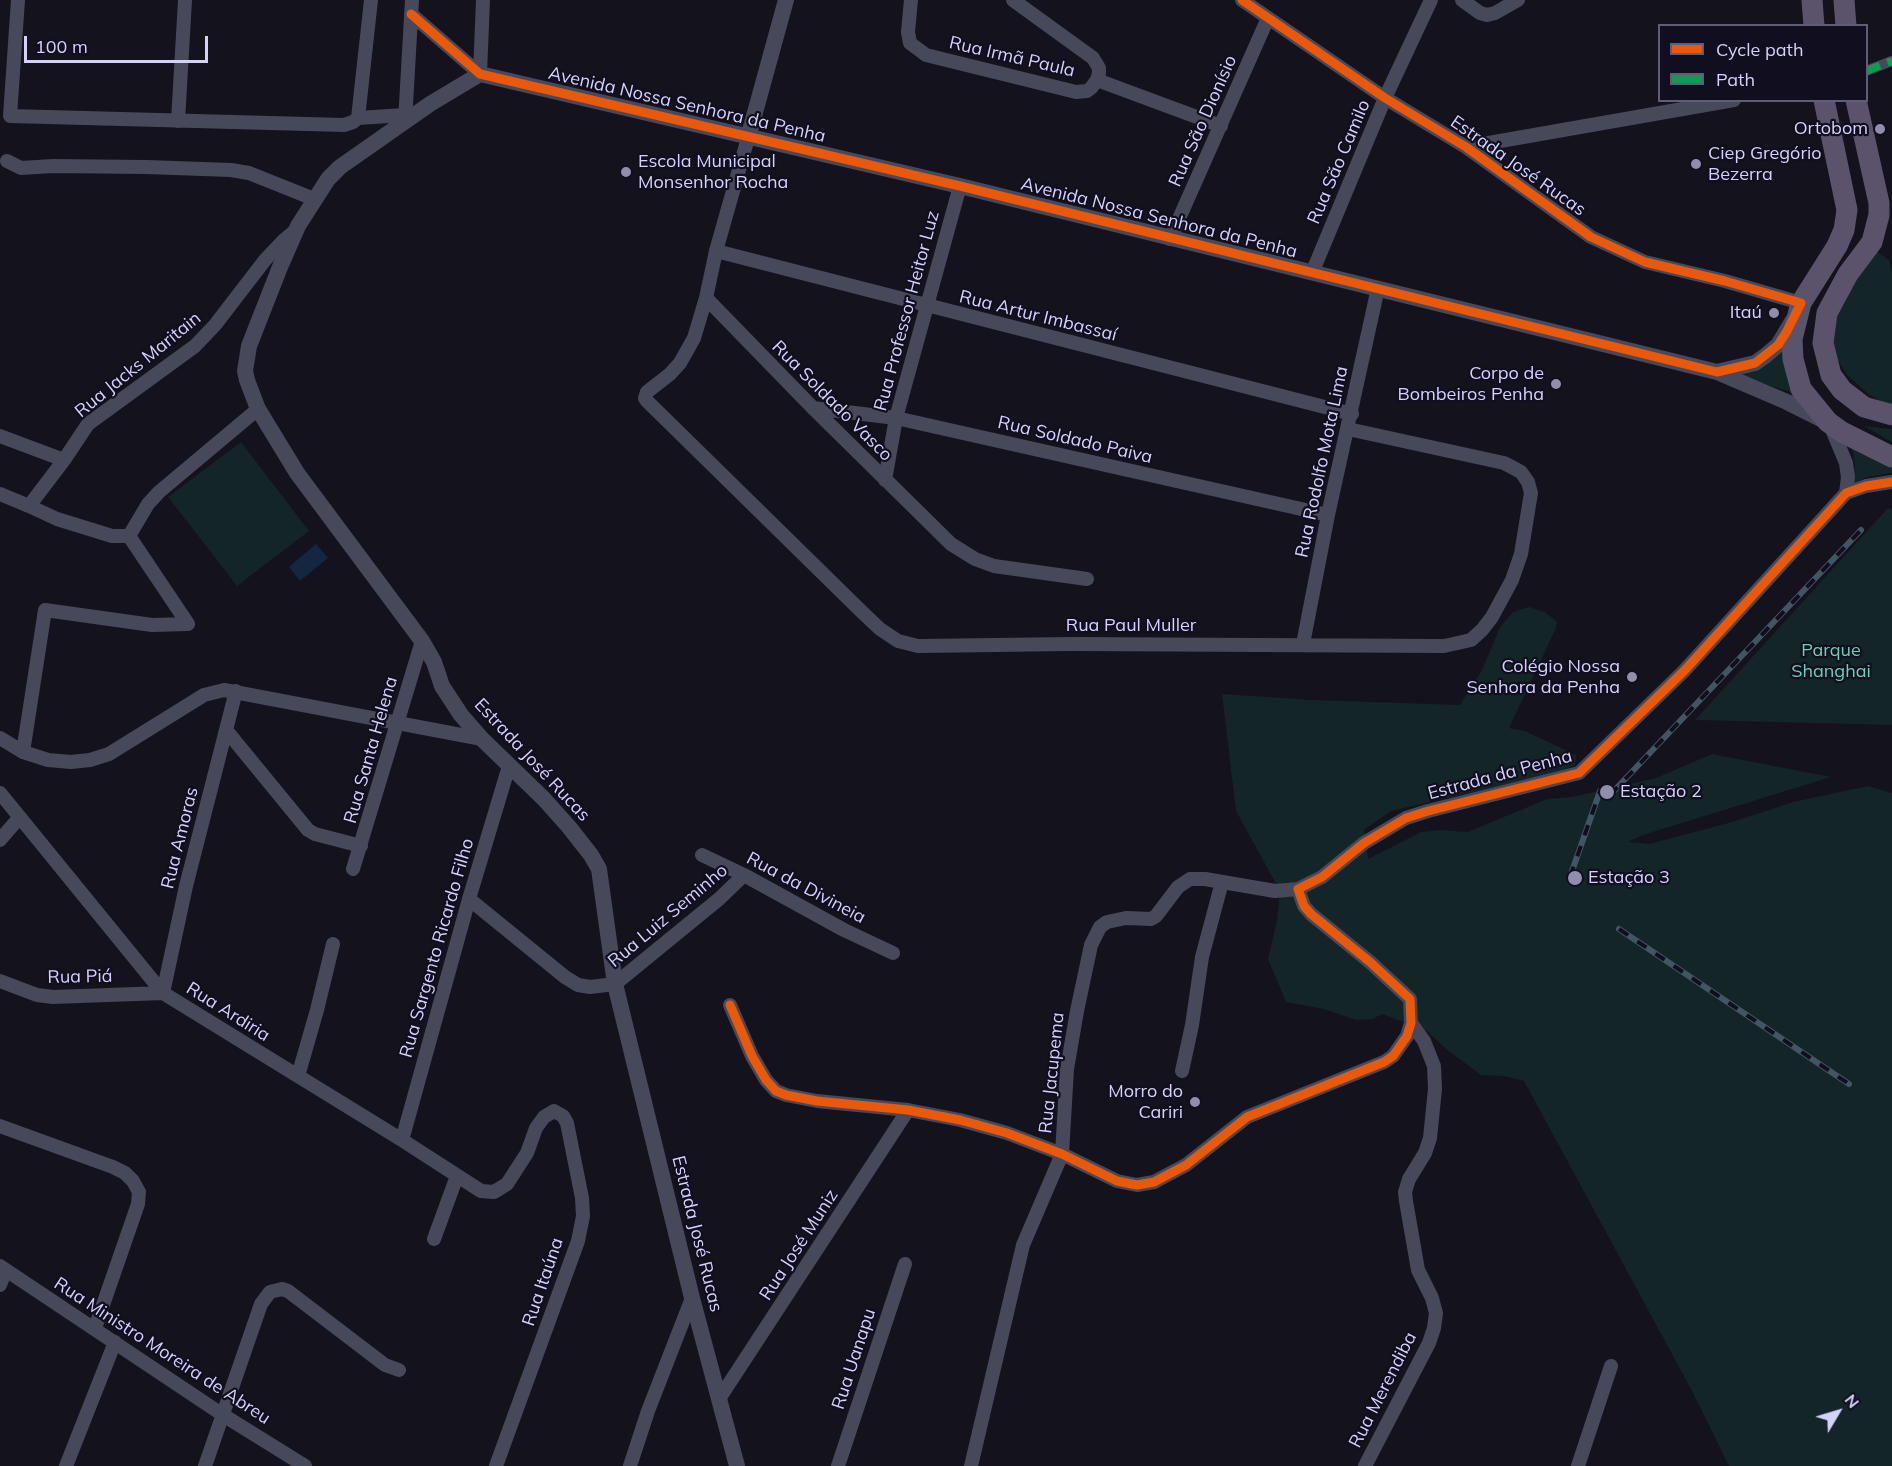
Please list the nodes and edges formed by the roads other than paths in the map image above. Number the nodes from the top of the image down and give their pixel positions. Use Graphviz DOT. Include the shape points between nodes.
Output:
graph roads {
  1 [pos="18,0"];
  2 [pos="185,0"];
  3 [pos="371,0"];
  4 [pos="412,0"];
  5 [pos="483,0"];
  6 [pos="786,0"];
  7 [pos="911,0"];
  8 [pos="1013,0"];
  9 [pos="1242,0"];
  10 [pos="1431,0"];
  11 [pos="1462,0"];
  12 [pos="1518,0"];
  13 [pos="1812,0"];
  14 [pos="1844,0"];
  15 [pos="411,14"];
  16 [pos="1269,18"];
  17 [pos="1814,24"];
  18 [pos="1846,24"];
  19 [pos="1892,61"];
  20 [pos="1868,70"];
  21 [pos="480,74"];
  22 [pos="1097,80"];
  23 [pos="1385,98"];
  24 [pos="1723,102"];
  25 [pos="1824,102"];
  26 [pos="1856,102"];
  27 [pos="359,114"];
  28 [pos="405,118"];
  29 [pos="178,121"];
  30 [pos="1221,126"];
  31 [pos="748,138"];
  32 [pos="1466,147"];
  33 [pos="7,161"];
  34 [pos="960,186"];
  35 [pos="314,199"];
  36 [pos="295,231"];
  37 [pos="1170,239"];
  38 [pos="716,251"];
  39 [pos="1312,273"];
  40 [pos="1378,288"];
  41 [pos="706,298"];
  42 [pos="1801,303"];
  43 [pos="926,306"];
  44 [pos="1716,372"];
  45 [pos="813,408"];
  46 [pos="258,409"];
  47 [pos="1352,414"];
  48 [pos="1892,415"];
  49 [pos="896,418"];
  50 [pos="1828,422"];
  51 [pos="1348,429"];
  52 [pos="0,436"];
  53 [pos="1892,457"];
  54 [pos="64,460"];
  55 [pos="885,480"];
  56 [pos="1892,482"];
  57 [pos="1846,493"];
  58 [pos="0,494"];
  59 [pos="29,506"];
  60 [pos="1328,515"];
  61 [pos="129,536"];
  62 [pos="1087,579"];
  63 [pos="422,641"];
  64 [pos="1303,644"];
  65 [pos="236,691"];
  66 [pos="397,724"];
  67 [pos="226,730"];
  68 [pos="0,738"];
  69 [pos="482,739"];
  70 [pos="23,752"];
  71 [pos="508,766"];
  72 [pos="0,793"];
  73 [pos="19,818"];
  74 [pos="0,840"];
  75 [pos="361,846"];
  76 [pos="702,855"];
  77 [pos="353,869"];
  78 [pos="744,875"];
  79 [pos="1222,882"];
  80 [pos="1298,889"];
  81 [pos="469,899"];
  82 [pos="333,944"];
  83 [pos="893,953"];
  84 [pos="0,981"];
  85 [pos="615,984"];
  86 [pos="163,993"];
  87 [pos="730,1005"];
  88 [pos="1411,1023"];
  89 [pos="1182,1071"];
  90 [pos="298,1076"];
  91 [pos="908,1110"];
  92 [pos="0,1126"];
  93 [pos="402,1140"];
  94 [pos="1062,1154"];
  95 [pos="457,1176"];
  96 [pos="494,1192"];
  97 [pos="434,1239"];
  98 [pos="905,1264"];
  99 [pos="3,1268"];
  100 [pos="0,1285"];
  101 [pos="692,1298"];
  102 [pos="95,1328"];
  103 [pos="115,1342"];
  104 [pos="1611,1366"];
  105 [pos="399,1370"];
  106 [pos="719,1399"];
  107 [pos="223,1415"];
  108 [pos="66,1466"];
  109 [pos="205,1466"];
  110 [pos="305,1466"];
  111 [pos="496,1466"];
  112 [pos="630,1466"];
  113 [pos="736,1466"];
  114 [pos="838,1466"];
  115 [pos="971,1466"];
  116 [pos="1365,1466"];
  117 [pos="1578,1466"];
  1 -- 29 [label="street" via="10,116"];
  2 -- 29 [label="street"];
  3 -- 27 [label="street"];
  4 -- 15 [label="street"];
  5 -- 21 [label="street"];
  6 -- 31 [label="street"];
  7 -- 22 [label="street, Rua Irmã Paula" via="910,43 926,55 1076,92 1087,91"];
  8 -- 22 [label="street, Rua Irmã Paula" via="1093,58 1099,68"];
  9 -- 16 [label="street, Estrada José Rucas"];
  10 -- 23 [label="street, Rua São Camilo"];
  11 -- 12 [label="street" via="1487,15"];
  13 -- 17 [label="main road"];
  14 -- 18 [label="main road"];
  15 -- 21 [label="street"];
  15 -- 28 [label="street"];
  16 -- 23 [label="street, Estrada José Rucas"];
  16 -- 30 [label="street, Rua São Dionísio"];
  19 -- 20 [label="street"];
  21 -- 28 [label="street, Estrada José Rucas"];
  21 -- 31 [label="street, Avenida Nossa Senhora da Penha"];
  22 -- 30 [label="street"];
  23 -- 32 [label="street, Estrada José Rucas"];
  23 -- 39 [label="street, Rua São Camilo"];
  24 -- 32 [label="street"];
  25 -- 42 [label="main road" via="1847,210 1837,246"];
  26 -- 48 [label="main road" via="1879,215 1872,242 1848,274 1827,313 1823,343 1831,375 1842,390 1864,407"];
  27 -- 28 [label="street"];
  27 -- 29 [label="street" via="344,125"];
  28 -- 35 [label="street, Estrada José Rucas" via="340,167"];
  30 -- 37 [label="street, Rua São Dionísio"];
  31 -- 34 [label="street, Avenida Nossa Senhora da Penha"];
  31 -- 38 [label="street"];
  32 -- 42 [label="street, Estrada José Rucas" via="1569,222 1616,250"];
  33 -- 35 [label="street" via="21,168 231,170 249,173"];
  34 -- 37 [label="street, Avenida Nossa Senhora da Penha"];
  34 -- 43 [label="street, Rua Professor Heitor Luz"];
  35 -- 36 [label="street, Estrada José Rucas"];
  36 -- 46 [label="street, Estrada José Rucas" via="246,357 247,380"];
  36 -- 54 [label="street, Rua Jacks Maritain" via="265,260 195,345 88,424"];
  37 -- 39 [label="street, Avenida Nossa Senhora da Penha"];
  38 -- 41 [label="street"];
  38 -- 43 [label="street, Rua Artur Imbassaí"];
  39 -- 40 [label="street, Avenida Nossa Senhora da Penha"];
  40 -- 44 [label="street, Avenida Nossa Senhora da Penha"];
  40 -- 47 [label="street, Rua Rodolfo Mota Lima"];
  41 -- 45 [label="street, Rua Soldado Vasco"];
  41 -- 64 [label="street, Rua Paul Muller" via="694,338 680,363 645,394 647,401 874,623 898,641 918,646"];
  42 -- 44 [label="street, Avenida Nossa Senhora da Penha" via="1778,345 1765,356 1755,363"];
  42 -- 50 [label="main road" via="1792,339 1797,379"];
  43 -- 47 [label="street, Rua Artur Imbassaí"];
  43 -- 49 [label="street, Rua Professor Heitor Luz"];
  44 -- 50 [label="street"];
  45 -- 49 [label="street, Rua Soldado Paiva"];
  45 -- 55 [label="street, Rua Soldado Vasco"];
  46 -- 61 [label="street" via="159,492"];
  46 -- 63 [label="street, Estrada José Rucas" via="297,473"];
  47 -- 51 [label="street, Rua Rodolfo Mota Lima"];
  49 -- 55 [label="street, Rua Professor Heitor Luz"];
  49 -- 60 [label="street, Rua Soldado Paiva"];
  50 -- 53 [label="main road"];
  50 -- 57 [label="street" via="1846,463"];
  51 -- 60 [label="street, Rua Rodolfo Mota Lima"];
  51 -- 64 [label="street, Rua Paul Muller" via="1504,463 1521,472 1531,493 1521,554 1492,617 1471,640 1444,646"];
  52 -- 54 [label="street"];
  54 -- 59 [label="street, Rua Jacks Maritain"];
  55 -- 62 [label="street, Rua Soldado Vasco" via="939,534 975,559 994,566"];
  56 -- 57 [label="street"];
  57 -- 80 [label="street, Estrada da Penha" via="1683,671 1579,773 1406,818 1364,843 1322,877"];
  58 -- 59 [label="street"];
  59 -- 61 [label="street" via="112,536"];
  60 -- 64 [label="street, Rua Rodolfo Mota Lima"];
  61 -- 70 [label="street" via="188,624 152,625 45,610"];
  63 -- 66 [label="street, Rua Santa Helena"];
  63 -- 69 [label="street, Estrada José Rucas" via="442,686"];
  65 -- 66 [label="street"];
  65 -- 67 [label="street, Rua Amoras"];
  65 -- 70 [label="street" via="204,695 118,749 90,760 48,760"];
  66 -- 69 [label="street"];
  66 -- 75 [label="street, Rua Santa Helena"];
  67 -- 75 [label="street" via="308,830"];
  67 -- 86 [label="street, Rua Amoras"];
  68 -- 70 [label="street"];
  69 -- 71 [label="street, Estrada José Rucas"];
  71 -- 81 [label="street, Rua Sargento Ricardo Filho"];
  71 -- 85 [label="street, Estrada José Rucas" via="569,826 599,869"];
  72 -- 73 [label="street, Rua Ardiria"];
  73 -- 74 [label="street"];
  73 -- 86 [label="street, Rua Ardiria"];
  75 -- 77 [label="street, Rua Santa Helena"];
  76 -- 78 [label="street, Rua da Divineia"];
  78 -- 83 [label="street, Rua da Divineia"];
  78 -- 85 [label="street, Rua Luiz Seminho"];
  79 -- 80 [label="street, Rua Jacupema" via="1275,891"];
  79 -- 89 [label="street" via="1202,957"];
  79 -- 94 [label="street, Rua Jacupema" via="1184,881 1151,919 1126,918 1100,927 1091,945 1067,1069"];
  80 -- 88 [label="street" via="1311,914 1410,999"];
  81 -- 85 [label="street" via="578,985"];
  81 -- 93 [label="street, Rua Sargento Ricardo Filho"];
  82 -- 90 [label="street"];
  84 -- 86 [label="street, Rua Piá" via="53,997"];
  85 -- 101 [label="street, Estrada José Rucas"];
  86 -- 90 [label="street, Rua Ardiria"];
  87 -- 91 [label="street" via="752,1056 776,1091 792,1098"];
  88 -- 94 [label="street" via="1399,1048 1384,1062 1247,1117 1186,1165 1154,1182 1137,1185 1117,1181"];
  88 -- 116 [label="street, Rua Merendiba" via="1434,1066 1435,1089 1430,1138 1409,1179 1406,1201 1418,1270 1436,1313 1429,1343"];
  90 -- 93 [label="street, Rua Ardiria"];
  91 -- 94 [label="street" via="1007,1133"];
  91 -- 106 [label="street, Rua José Muniz"];
  92 -- 102 [label="street" via="113,1167 133,1181 138,1204"];
  93 -- 95 [label="street, Rua Ardiria"];
  94 -- 115 [label="street, Rua Jacupema" via="1023,1245"];
  95 -- 96 [label="street, Rua Ardiria" via="481,1191"];
  95 -- 97 [label="street"];
  96 -- 111 [label="street, Rua Itaúna" via="515,1174 539,1123 548,1113 560,1113 567,1123 583,1216 578,1241"];
  98 -- 114 [label="street, Rua Uanapu"];
  99 -- 100 [label="street"];
  99 -- 102 [label="street, Rua Ministro Moreira de Abreu"];
  101 -- 106 [label="street, Estrada José Rucas"];
  101 -- 112 [label="street"];
  102 -- 103 [label="street, Rua Ministro Moreira de Abreu"];
  103 -- 107 [label="street, Rua Ministro Moreira de Abreu"];
  103 -- 108 [label="street"];
  104 -- 117 [label="street"];
  105 -- 107 [label="street" via="385,1365 288,1291 270,1292 261,1304"];
  106 -- 113 [label="street, Estrada José Rucas"];
  107 -- 109 [label="street"];
  107 -- 110 [label="street, Rua Ministro Moreira de Abreu"];
}
